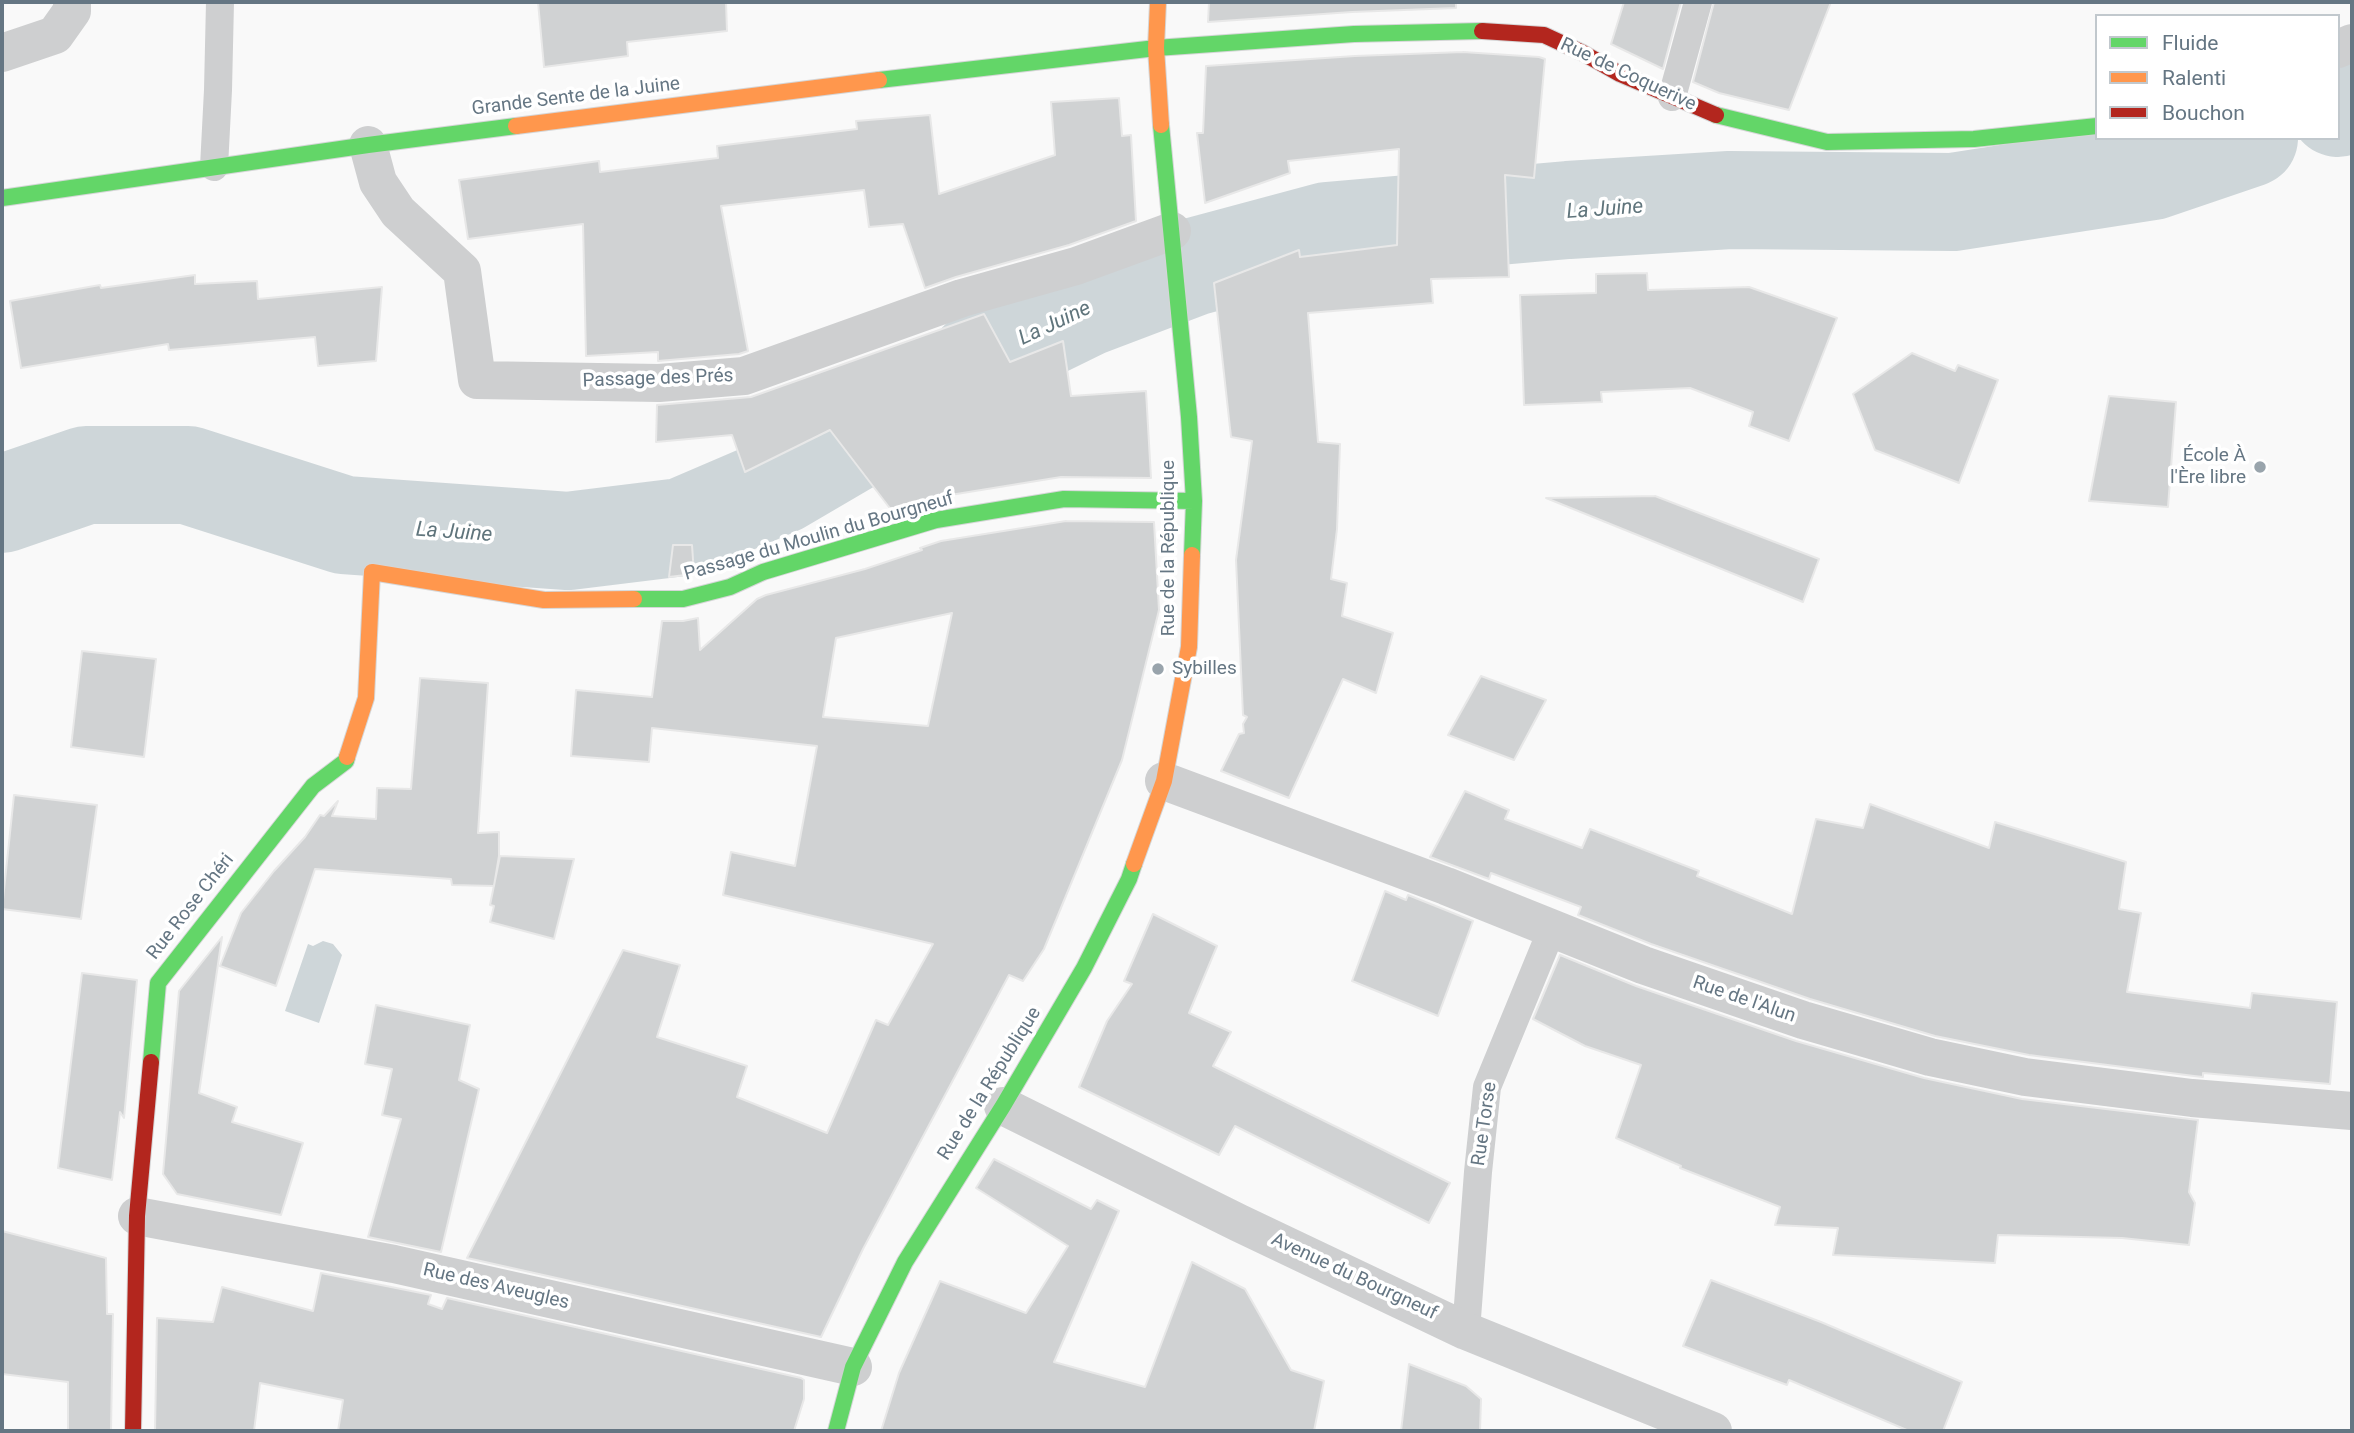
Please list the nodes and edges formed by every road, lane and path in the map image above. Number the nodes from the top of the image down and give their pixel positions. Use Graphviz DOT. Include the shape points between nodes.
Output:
graph roads {
  1 [pos="72,2"];
  2 [pos="220,2"];
  3 [pos="1158,2"];
  4 [pos="1698,2"];
  5 [pos="1156,48"];
  6 [pos="2,53"];
  7 [pos="1672,97"];
  8 [pos="2095,126"];
  9 [pos="368,145"];
  10 [pos="214,167"];
  11 [pos="2,198"];
  12 [pos="1172,231"];
  13 [pos="1194,501"];
  14 [pos="372,572"];
  15 [pos="1164,780"];
  16 [pos="1552,929"];
  17 [pos="1003,1106"];
  18 [pos="2352,1111"];
  19 [pos="136,1216"];
  20 [pos="1466,1331"];
  21 [pos="853,1367"];
  22 [pos="133,1431"];
  23 [pos="836,1431"];
  24 [pos="1713,1431"];
  1 -- 6 [label="street" via="72,11 55,35"];
  2 -- 10 [label="lane"];
  3 -- 5 [label="street, Rue de la République"];
  4 -- 7 [label="lane"];
  5 -- 7 [label="street, Rue de Coquerive" via="1463,30 1544,35"];
  5 -- 9 [label="street, Grande Sente de la Juine"];
  5 -- 12 [label="street, Rue de la République"];
  7 -- 8 [label="street, Rue de Coquerive" via="1712,114 1827,142 1974,139"];
  9 -- 10 [label="street, Grande Sente de la Juine"];
  9 -- 12 [label="street, Passage des Prés" via="378,182 398,212 462,271 477,380 659,383 744,376 962,298 1076,266"];
  10 -- 11 [label="street, Grande Sente de la Juine"];
  12 -- 13 [label="street, Rue de la République"];
  13 -- 14 [label="street, Passage du Moulin du Bourgneuf" via="1064,499 936,520 683,599 544,600"];
  13 -- 15 [label="street, Rue de la République" via="1189,648"];
  14 -- 19 [label="street, Rue Rose Chéri" via="366,698 346,761 313,786 158,983"];
  15 -- 16 [label="street, Rue de l'Alun"];
  15 -- 17 [label="street, Rue de la République" via="1129,879 1084,968"];
  16 -- 18 [label="street, Rue de l'Alun" via="1803,1020 1930,1057 2025,1077 2192,1098"];
  16 -- 20 [label="lane, Rue Torse" via="1487,1087"];
  17 -- 20 [label="street, Avenue du Bourgneuf"];
  17 -- 21 [label="street, Rue de la République" via="905,1262"];
  19 -- 21 [label="street, Rue des Aveugles" via="394,1264"];
  19 -- 22 [label="street, Rue Rose Chéri"];
  20 -- 24 [label="street, Avenue du Bourgneuf"];
  21 -- 23 [label="street, Rue de la République"];
}
